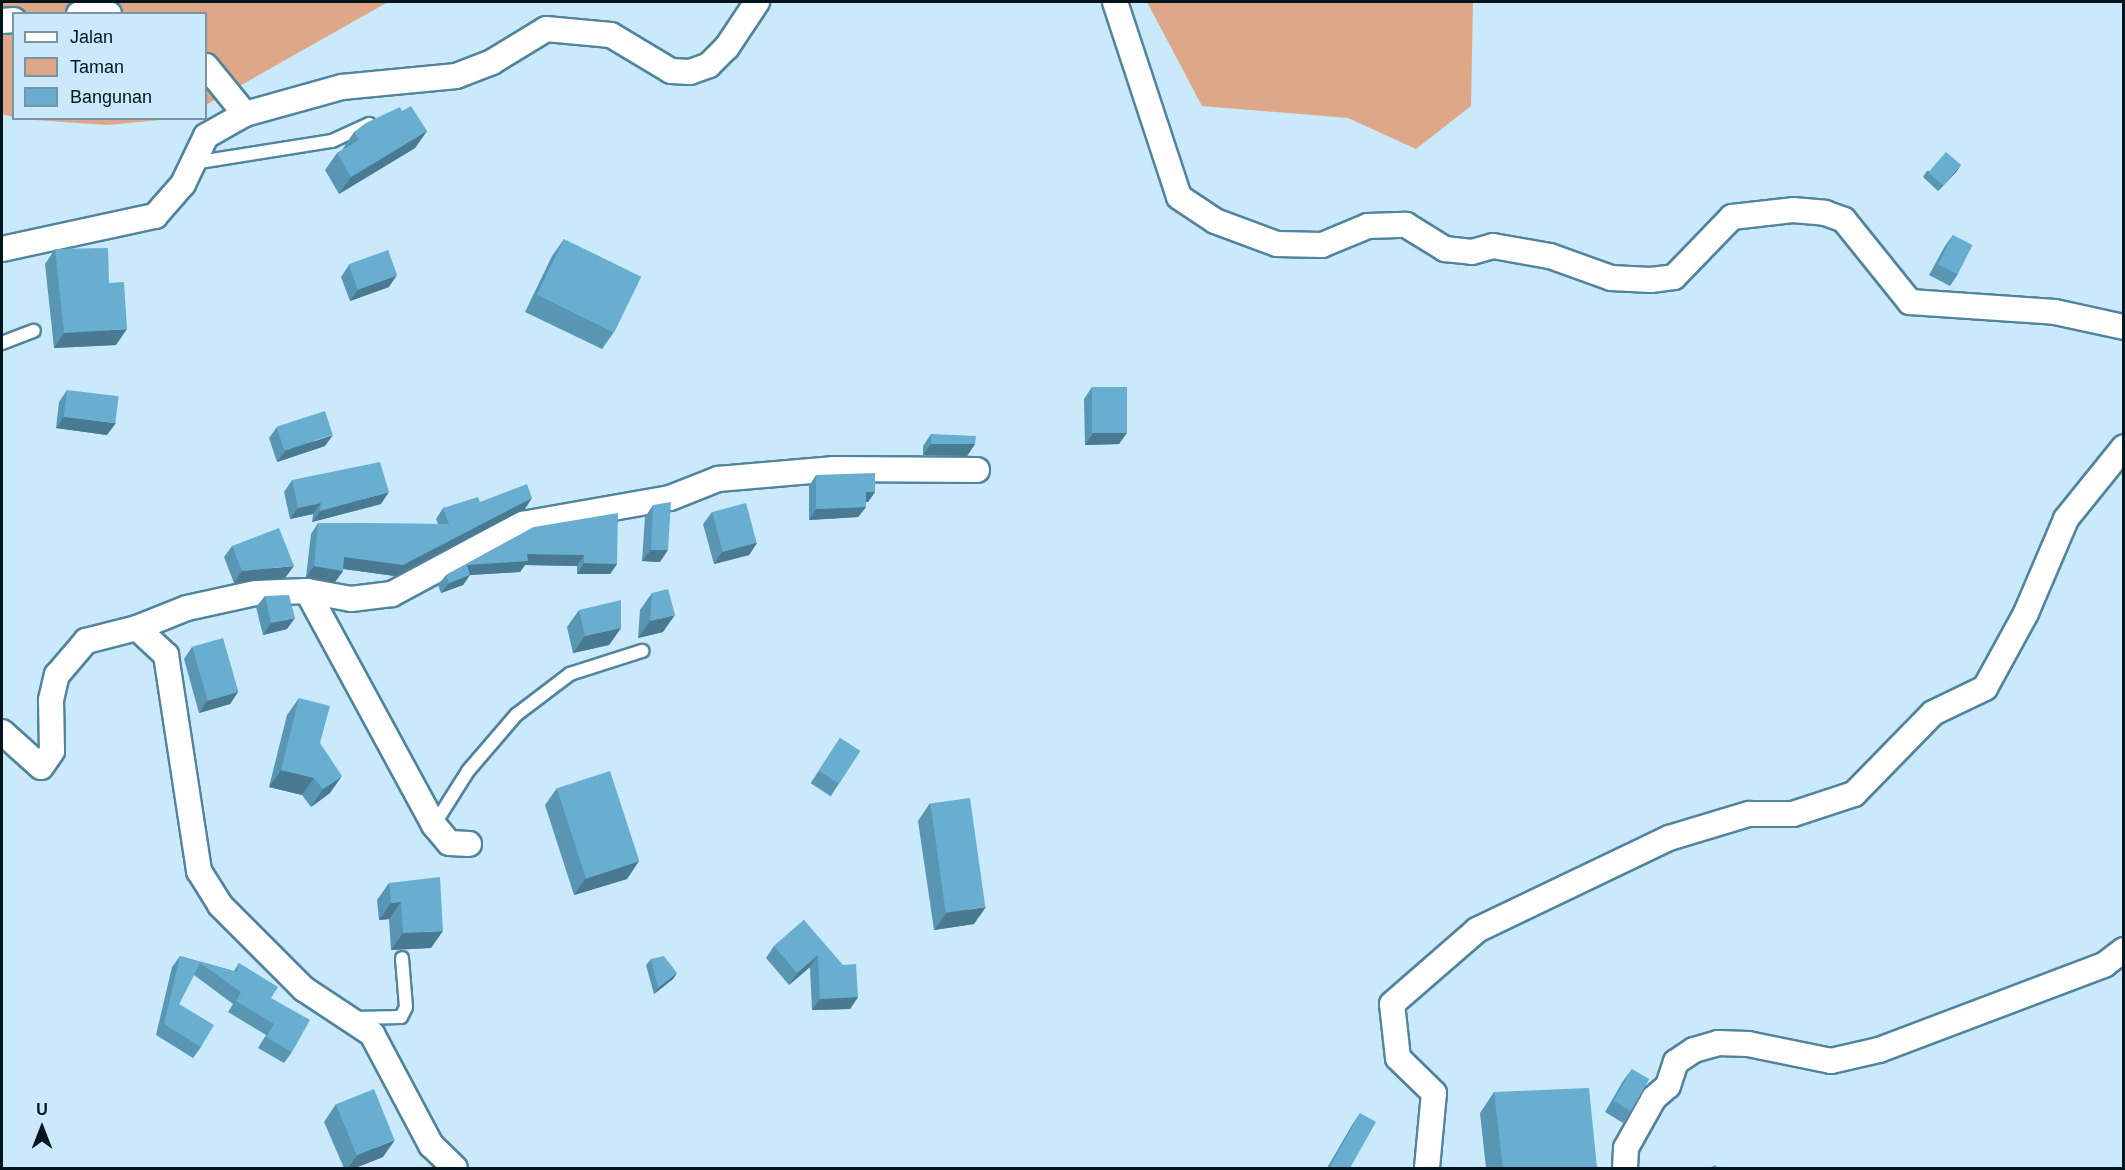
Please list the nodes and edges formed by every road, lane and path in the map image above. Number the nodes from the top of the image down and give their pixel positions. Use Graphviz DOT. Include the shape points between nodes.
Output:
graph roads {
  1 [pos="758,2"];
  2 [pos="1115,2"];
  3 [pos="207,67"];
  4 [pos="245,114"];
  5 [pos="384,117"];
  6 [pos="193,164"];
  7 [pos="2,249"];
  8 [pos="2124,327"];
  9 [pos="34,331"];
  10 [pos="2,343"];
  11 [pos="2124,447"];
  12 [pos="977,470"];
  13 [pos="307,591"];
  14 [pos="137,628"];
  15 [pos="642,651"];
  16 [pos="2,732"];
  17 [pos="434,825"];
  18 [pos="469,844"];
  19 [pos="2124,950"];
  20 [pos="402,958"];
  21 [pos="354,1018"];
  22 [pos="455,1168"];
  23 [pos="1427,1168"];
  24 [pos="1625,1168"];
  1 -- 4 [label="street" via="727,47 709,65 690,72 671,71 611,35 546,29 492,62 456,76 342,87"];
  2 -- 8 [label="street" via="1179,196 1215,221 1277,244 1322,245 1368,226 1406,225 1445,249 1472,252 1493,246 1550,256 1611,278 1651,280 1674,277 1732,217 1793,210 1825,213 1844,220 1910,302 2055,312"];
  3 -- 4 [label="street"];
  4 -- 6 [label="street" via="215,126"];
  5 -- 6 [label="lane" via="332,141"];
  6 -- 7 [label="street" via="155,216"];
  9 -- 10 [label="lane"];
  11 -- 23 [label="street" via="2066,519 2026,613 1985,688 1933,712 1854,794 1792,814 1749,814 1669,838 1476,930 1392,1004 1398,1058 1434,1092"];
  12 -- 13 [label="street" via="835,468 718,479 670,498 522,524 392,594 351,599"];
  13 -- 14 [label="street" via="224,597"];
  13 -- 17 [label="street"];
  14 -- 16 [label="street" via="86,641 57,675 48,762 35,765"];
  14 -- 21 [label="street" via="166,655 199,871 220,905 304,989"];
  15 -- 17 [label="lane" via="570,674 516,715 468,771"];
  17 -- 18 [label="street" via="449,843"];
  19 -- 24 [label="street" via="2104,965 1870,1052 1831,1061 1759,1044 1718,1042 1694,1050 1676,1062 1668,1086 1654,1098 1626,1148"];
  20 -- 21 [label="lane" via="406,1007 401,1017"];
  21 -- 22 [label="street" via="372,1034 432,1145"];
}
